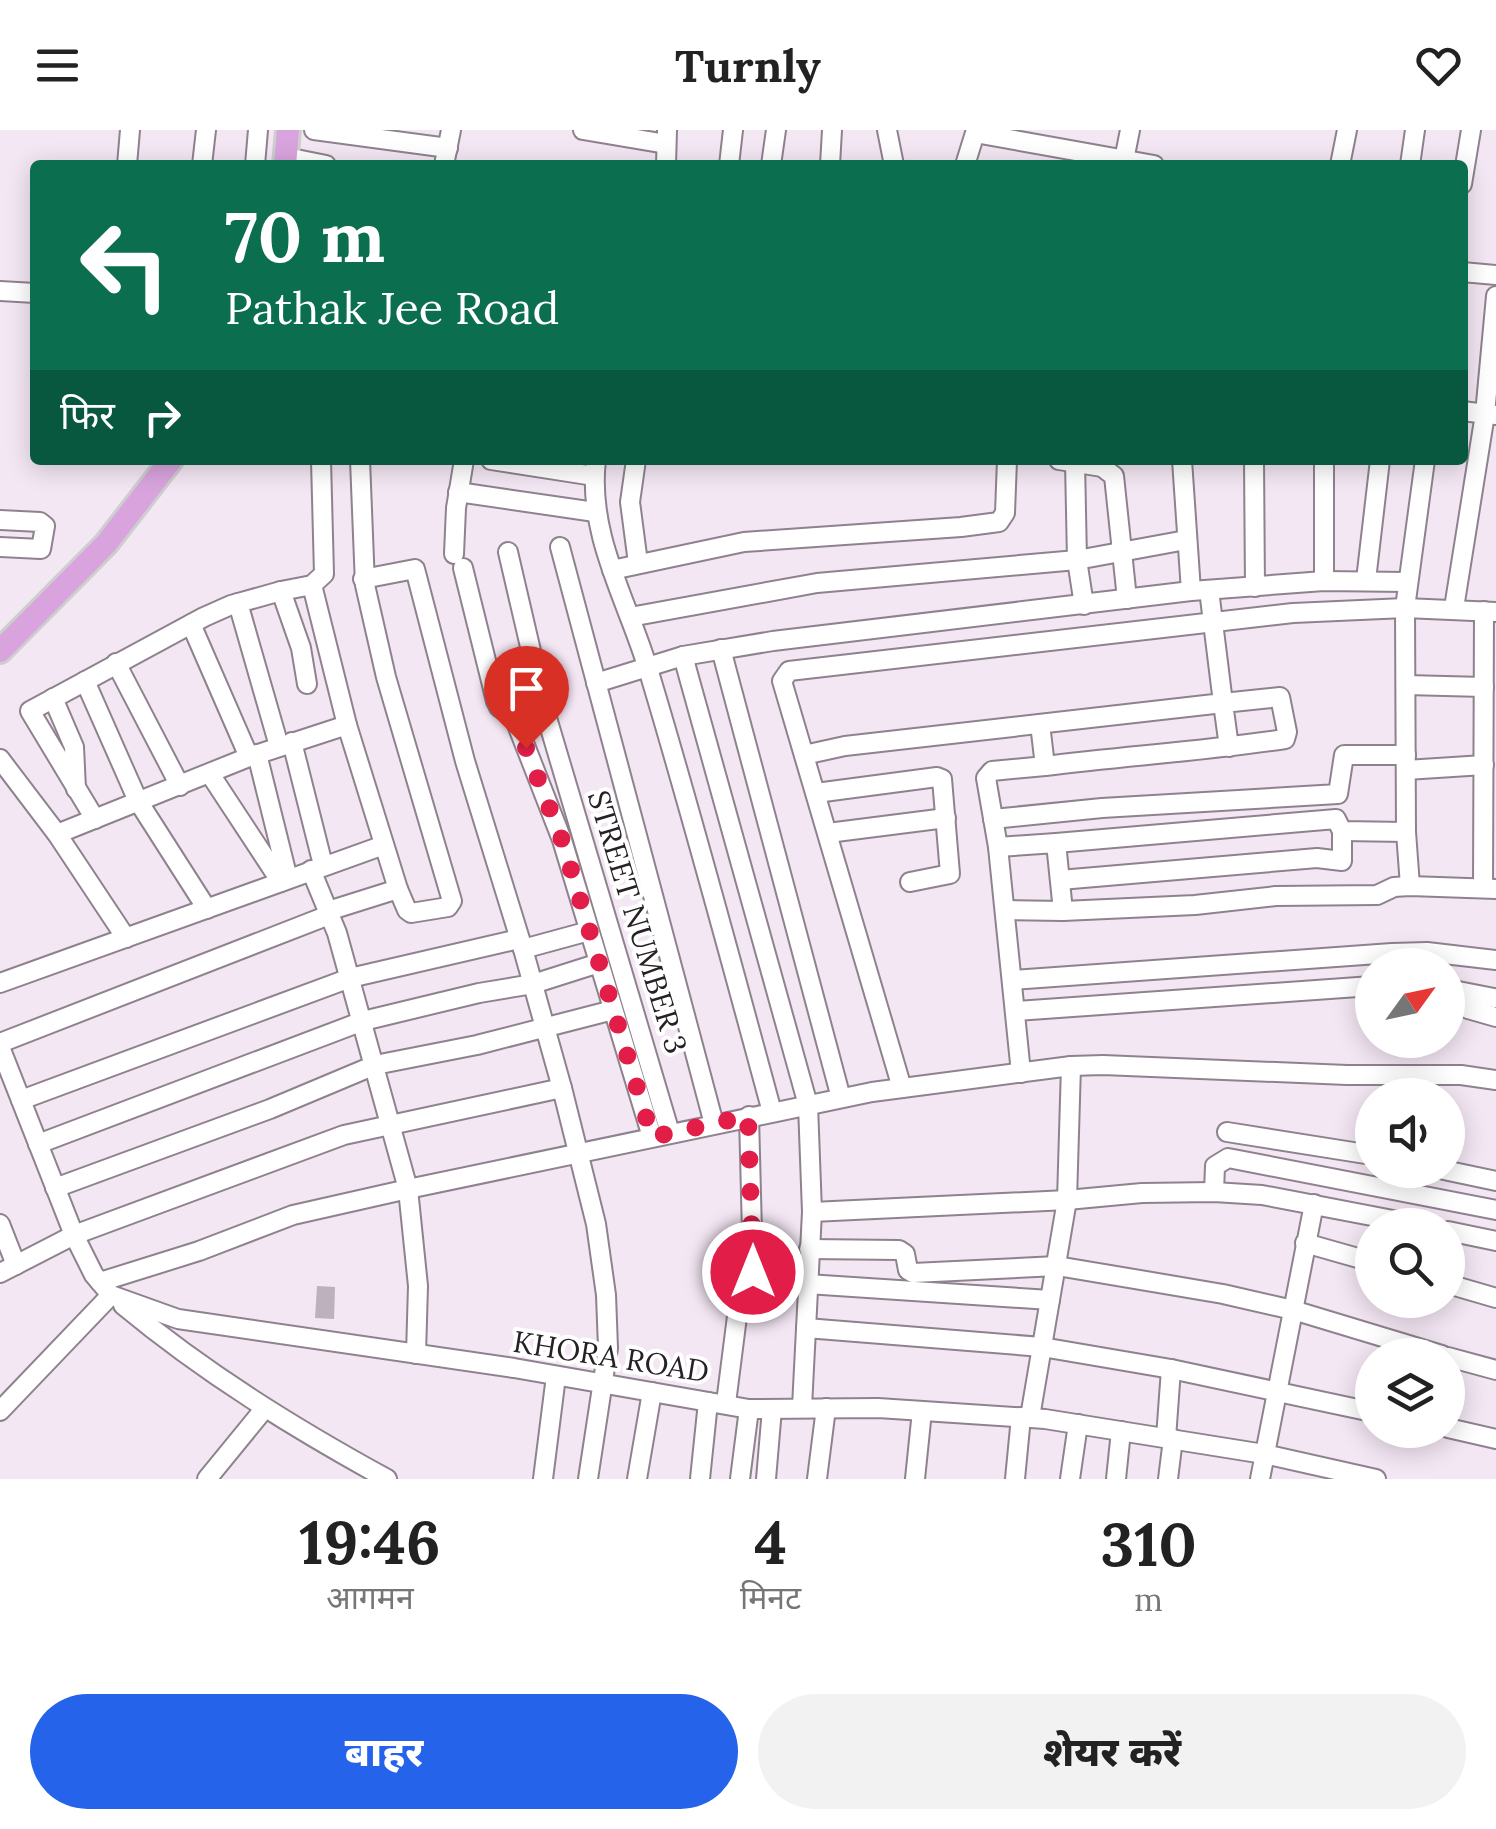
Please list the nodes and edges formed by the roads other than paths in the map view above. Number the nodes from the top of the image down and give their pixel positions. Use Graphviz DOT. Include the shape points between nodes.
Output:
graph roads {
  1 [pos="130,130"];
  2 [pos="206,130"];
  3 [pos="258,130"];
  4 [pos="288,130"];
  5 [pos="314,130"];
  6 [pos="583,130"];
  7 [pos="733,130"];
  8 [pos="776,130"];
  9 [pos="832,130"];
  10 [pos="887,130"];
  11 [pos="1130,130"];
  12 [pos="1347,130"];
  13 [pos="1415,130"];
  14 [pos="1471,130"];
  15 [pos="667,137"];
  16 [pos="448,148"];
  17 [pos="127,160"];
  18 [pos="203,160"];
  19 [pos="255,160"];
  20 [pos="286,160"];
  21 [pos="730,160"];
  22 [pos="772,160"];
  23 [pos="830,160"];
  24 [pos="893,160"];
  25 [pos="967,160"];
  26 [pos="1114,160"];
  27 [pos="1124,160"];
  28 [pos="1341,160"];
  29 [pos="1411,160"];
  30 [pos="1466,160"];
  31 [pos="1468,273"];
  32 [pos="1496,275"];
  33 [pos="0,291"];
  34 [pos="30,293"];
  35 [pos="1496,296"];
  36 [pos="1490,415"];
  37 [pos="167,465"];
  38 [pos="321,465"];
  39 [pos="360,465"];
  40 [pos="463,465"];
  41 [pos="556,465"];
  42 [pos="635,465"];
  43 [pos="1007,465"];
  44 [pos="1067,465"];
  45 [pos="1095,465"];
  46 [pos="1182,465"];
  47 [pos="1254,465"];
  48 [pos="1324,465"];
  49 [pos="1379,465"];
  50 [pos="1424,465"];
  51 [pos="595,468"];
  52 [pos="458,492"];
  53 [pos="595,512"];
  54 [pos="0,520"];
  55 [pos="1186,540"];
  56 [pos="0,547"];
  57 [pos="560,547"];
  58 [pos="508,552"];
  59 [pos="1122,552"];
  60 [pos="1077,560"];
  61 [pos="638,563"];
  62 [pos="612,570"];
  63 [pos="363,580"];
  64 [pos="1366,580"];
  65 [pos="1324,581"];
  66 [pos="1407,582"];
  67 [pos="312,585"];
  68 [pos="1255,587"];
  69 [pos="1200,590"];
  70 [pos="281,591"];
  71 [pos="1127,600"];
  72 [pos="238,602"];
  73 [pos="1084,605"];
  74 [pos="1405,608"];
  75 [pos="1454,608"];
  76 [pos="1490,611"];
  77 [pos="630,616"];
  78 [pos="1214,622"];
  79 [pos="191,624"];
  80 [pos="721,649"];
  81 [pos="0,651"];
  82 [pos="682,656"];
  83 [pos="116,663"];
  84 [pos="648,666"];
  85 [pos="85,681"];
  86 [pos="307,684"];
  87 [pos="596,684"];
  88 [pos="1406,685"];
  89 [pos="1484,687"];
  90 [pos="53,698"];
  91 [pos="1223,704"];
  92 [pos="1040,724"];
  93 [pos="347,725"];
  94 [pos="286,744"];
  95 [pos="1229,747"];
  96 [pos="804,755"];
  97 [pos="253,756"];
  98 [pos="0,759"];
  99 [pos="1406,762"];
  100 [pos="1484,765"];
  101 [pos="1045,766"];
  102 [pos="210,774"];
  103 [pos="180,786"];
  104 [pos="76,790"];
  105 [pos="816,793"];
  106 [pos="138,801"];
  107 [pos="946,818"];
  108 [pos="993,819"];
  109 [pos="95,820"];
  110 [pos="1342,831"];
  111 [pos="1406,832"];
  112 [pos="828,833"];
  113 [pos="57,834"];
  114 [pos="1056,843"];
  115 [pos="384,845"];
  116 [pos="998,847"];
  117 [pos="1342,861"];
  118 [pos="317,867"];
  119 [pos="1060,880"];
  120 [pos="284,881"];
  121 [pos="910,882"];
  122 [pos="1410,886"];
  123 [pos="398,889"];
  124 [pos="1490,889"];
  125 [pos="1341,894"];
  126 [pos="207,909"];
  127 [pos="1006,910"];
  128 [pos="1063,911"];
  129 [pos="328,913"];
  130 [pos="589,931"];
  131 [pos="126,938"];
  132 [pos="521,944"];
  133 [pos="1496,960"];
  134 [pos="598,963"];
  135 [pos="350,978"];
  136 [pos="1013,980"];
  137 [pos="0,983"];
  138 [pos="533,984"];
  139 [pos="1355,987"];
  140 [pos="1494,1005"];
  141 [pos="1465,1007"];
  142 [pos="613,1010"];
  143 [pos="1016,1011"];
  144 [pos="362,1021"];
  145 [pos="545,1029"];
  146 [pos="0,1045"];
  147 [pos="375,1065"];
  148 [pos="1071,1066"];
  149 [pos="1022,1072"];
  150 [pos="1496,1080"];
  151 [pos="562,1088"];
  152 [pos="902,1088"];
  153 [pos="841,1098"];
  154 [pos="20,1100"];
  155 [pos="808,1105"];
  156 [pos="772,1112"];
  157 [pos="748,1116"];
  158 [pos="391,1124"];
  159 [pos="714,1124"];
  160 [pos="1227,1132"];
  161 [pos="661,1135"];
  162 [pos="38,1144"];
  163 [pos="580,1152"];
  164 [pos="1355,1152"];
  165 [pos="1465,1174"];
  166 [pos="1496,1181"];
  167 [pos="56,1188"];
  168 [pos="408,1189"];
  169 [pos="1214,1192"];
  170 [pos="1067,1200"];
  171 [pos="1314,1204"];
  172 [pos="1496,1210"];
  173 [pos="812,1212"];
  174 [pos="1355,1212"];
  175 [pos="0,1224"];
  176 [pos="74,1235"];
  177 [pos="1465,1235"];
  178 [pos="1496,1241"];
  179 [pos="1306,1243"];
  180 [pos="809,1249"];
  181 [pos="1355,1257"];
  182 [pos="1058,1266"];
  183 [pos="8,1269"];
  184 [pos="808,1284"];
  185 [pos="106,1288"];
  186 [pos="1465,1289"];
  187 [pos="1496,1298"];
  188 [pos="1050,1300"];
  189 [pos="1292,1310"];
  190 [pos="806,1328"];
  191 [pos="1385,1338"];
  192 [pos="1042,1347"];
  193 [pos="416,1354"];
  194 [pos="1465,1361"];
  195 [pos="1171,1369"];
  196 [pos="1496,1370"];
  197 [pos="556,1376"];
  198 [pos="604,1384"];
  199 [pos="1276,1391"];
  200 [pos="652,1392"];
  201 [pos="717,1402"];
  202 [pos="802,1407"];
  203 [pos="266,1408"];
  204 [pos="749,1408"];
  205 [pos="826,1408"];
  206 [pos="1355,1408"];
  207 [pos="772,1409"];
  208 [pos="0,1411"];
  209 [pos="922,1411"];
  210 [pos="1026,1417"];
  211 [pos="1078,1424"];
  212 [pos="1121,1431"];
  213 [pos="1465,1432"];
  214 [pos="1170,1439"];
  215 [pos="1496,1439"];
  216 [pos="1264,1454"];
  217 [pos="1369,1478"];
  218 [pos="207,1479"];
  219 [pos="385,1479"];
  220 [pos="543,1479"];
  221 [pos="588,1479"];
  222 [pos="636,1479"];
  223 [pos="700,1479"];
  224 [pos="740,1479"];
  225 [pos="766,1479"];
  226 [pos="817,1479"];
  227 [pos="915,1479"];
  228 [pos="1015,1479"];
  229 [pos="1070,1479"];
  230 [pos="1116,1479"];
  231 [pos="1168,1479"];
  232 [pos="1260,1479"];
  1 -- 17 [label="street"];
  2 -- 18 [label="street"];
  3 -- 19 [label="street"];
  4 -- 20 [label="main road"];
  5 -- 16 [label="street"];
  6 -- 15 [label="street"];
  7 -- 21 [label="street"];
  8 -- 22 [label="street"];
  9 -- 23 [label="street"];
  10 -- 24 [label="street"];
  11 -- 27 [label="street"];
  12 -- 28 [label="street"];
  13 -- 29 [label="street"];
  14 -- 30 [label="street"];
  25 -- 26 [label="street" via="975,133"];
  31 -- 32 [label="street"];
  33 -- 34 [label="street"];
  35 -- 36 [label="street"];
  36 -- 75 [label="street"];
  37 -- 81 [label="main road" via="106,544"];
  38 -- 67 [label="street" via="324,574"];
  39 -- 63 [label="street"];
  40 -- 52 [label="street"];
  41 -- 51 [label="street"];
  42 -- 61 [label="street" via="630,502"];
  43 -- 61 [label="street" via="999,522 744,542"];
  44 -- 60 [label="street"];
  45 -- 59 [label="street" via="1114,476"];
  46 -- 55 [label="street"];
  47 -- 68 [label="street"];
  48 -- 65 [label="street"];
  49 -- 64 [label="street"];
  50 -- 66 [label="street"];
  51 -- 53 [label="street"];
  52 -- 53 [label="street"];
  52 -- 130 [label="street" via="459,560 496,701 514,717"];
  53 -- 62 [label="street"];
  54 -- 56 [label="street" via="45,526 41,549"];
  55 -- 59 [label="street"];
  55 -- 69 [label="street"];
  57 -- 87 [label="street"];
  58 -- 161 [label="street, STREET NUMBER 3"];
  59 -- 60 [label="street"];
  59 -- 71 [label="street"];
  60 -- 73 [label="street"];
  60 -- 77 [label="street" via="818,583"];
  61 -- 62 [label="street"];
  62 -- 77 [label="street"];
  63 -- 123 [label="street" via="452,901 412,912"];
  63 -- 132 [label="street" via="415,569"];
  64 -- 65 [label="street"];
  64 -- 66 [label="street"];
  65 -- 68 [label="street"];
  66 -- 74 [label="street"];
  67 -- 70 [label="street"];
  67 -- 93 [label="street"];
  68 -- 69 [label="street"];
  69 -- 71 [label="street"];
  69 -- 78 [label="street"];
  70 -- 72 [label="street"];
  70 -- 86 [label="street"];
  71 -- 73 [label="street"];
  72 -- 79 [label="street"];
  72 -- 94 [label="street"];
  73 -- 80 [label="street"];
  74 -- 75 [label="street"];
  74 -- 78 [label="street"];
  74 -- 88 [label="street"];
  75 -- 76 [label="street"];
  76 -- 89 [label="street"];
  77 -- 84 [label="street"];
  78 -- 91 [label="street"];
  78 -- 96 [label="street" via="788,671 782,681"];
  79 -- 83 [label="street"];
  79 -- 97 [label="street"];
  80 -- 82 [label="street"];
  80 -- 153 [label="street"];
  82 -- 84 [label="street"];
  82 -- 155 [label="street"];
  83 -- 85 [label="street"];
  83 -- 103 [label="street"];
  84 -- 87 [label="street"];
  84 -- 156 [label="street"];
  85 -- 90 [label="street"];
  85 -- 106 [label="street"];
  87 -- 159 [label="street"];
  88 -- 89 [label="street"];
  88 -- 99 [label="street"];
  89 -- 100 [label="street"];
  90 -- 104 [label="street" via="74,747"];
  90 -- 104 [label="street" via="30,715"];
  91 -- 92 [label="street"];
  91 -- 95 [label="street"];
  91 -- 95 [label="street" via="1280,697 1287,732 1284,738"];
  92 -- 96 [label="street"];
  92 -- 101 [label="street"];
  93 -- 94 [label="street"];
  93 -- 115 [label="street"];
  94 -- 97 [label="street"];
  94 -- 118 [label="street"];
  95 -- 101 [label="street"];
  96 -- 105 [label="street"];
  97 -- 102 [label="street"];
  97 -- 120 [label="street"];
  98 -- 113 [label="street"];
  99 -- 100 [label="street"];
  99 -- 108 [label="street" via="1344,755 1338,794"];
  99 -- 111 [label="street"];
  100 -- 124 [label="street"];
  101 -- 108 [label="street" via="988,773"];
  102 -- 103 [label="street"];
  102 -- 120 [label="street"];
  103 -- 106 [label="street"];
  104 -- 109 [label="street"];
  105 -- 107 [label="street" via="937,777 945,785"];
  105 -- 112 [label="street"];
  106 -- 109 [label="street"];
  106 -- 126 [label="street"];
  107 -- 112 [label="street"];
  107 -- 121 [label="street" via="950,874"];
  108 -- 116 [label="street"];
  109 -- 113 [label="street"];
  110 -- 111 [label="street"];
  110 -- 114 [label="street" via="1336,819"];
  110 -- 117 [label="street"];
  111 -- 122 [label="street"];
  112 -- 152 [label="street"];
  113 -- 131 [label="street"];
  114 -- 116 [label="street"];
  114 -- 119 [label="street"];
  115 -- 118 [label="street"];
  115 -- 123 [label="street"];
  116 -- 127 [label="street"];
  117 -- 119 [label="street"];
  117 -- 125 [label="street"];
  118 -- 120 [label="street"];
  118 -- 129 [label="street"];
  119 -- 128 [label="street"];
  120 -- 126 [label="street"];
  122 -- 124 [label="street"];
  122 -- 125 [label="street" via="1377,895"];
  123 -- 129 [label="street"];
  125 -- 128 [label="street"];
  126 -- 131 [label="street"];
  127 -- 128 [label="street"];
  127 -- 136 [label="street"];
  129 -- 135 [label="street"];
  129 -- 146 [label="street"];
  130 -- 132 [label="street"];
  130 -- 134 [label="street"];
  131 -- 137 [label="street"];
  132 -- 135 [label="street"];
  132 -- 138 [label="street"];
  133 -- 136 [label="street" via="1427,952"];
  134 -- 138 [label="street"];
  134 -- 142 [label="street"];
  135 -- 144 [label="street"];
  135 -- 154 [label="street"];
  136 -- 143 [label="street"];
  138 -- 144 [label="street"];
  138 -- 145 [label="street"];
  139 -- 143 [label="street"];
  140 -- 141 [label="street"];
  142 -- 145 [label="street"];
  142 -- 161 [label="street"];
  143 -- 149 [label="street"];
  144 -- 147 [label="street"];
  144 -- 162 [label="street"];
  145 -- 147 [label="street"];
  145 -- 151 [label="street"];
  146 -- 154 [label="street"];
  147 -- 158 [label="street"];
  147 -- 167 [label="street"];
  148 -- 149 [label="street"];
  148 -- 150 [label="street"];
  148 -- 170 [label="street"];
  149 -- 152 [label="street"];
  151 -- 158 [label="street"];
  151 -- 163 [label="street"];
  152 -- 153 [label="street"];
  153 -- 155 [label="street"];
  154 -- 162 [label="street"];
  155 -- 156 [label="street"];
  155 -- 173 [label="street"];
  156 -- 157 [label="street"];
  157 -- 159 [label="street"];
  157 -- 201 [label="street" via="753,1272 741,1285"];
  158 -- 168 [label="street"];
  158 -- 176 [label="street" via="344,1135"];
  159 -- 161 [label="street"];
  160 -- 164 [label="street"];
  161 -- 163 [label="street"];
  162 -- 167 [label="street"];
  163 -- 168 [label="street"];
  163 -- 198 [label="street" via="606,1295"];
  165 -- 166 [label="street"];
  167 -- 176 [label="street"];
  168 -- 185 [label="street" via="293,1215"];
  168 -- 193 [label="street" via="418,1286"];
  169 -- 170 [label="street"];
  169 -- 171 [label="street"];
  169 -- 172 [label="street" via="1215,1166 1228,1158"];
  170 -- 173 [label="street"];
  170 -- 182 [label="street"];
  171 -- 174 [label="street"];
  171 -- 179 [label="street"];
  173 -- 180 [label="street"];
  175 -- 183 [label="street"];
  176 -- 183 [label="street"];
  176 -- 185 [label="street"];
  177 -- 178 [label="street"];
  179 -- 181 [label="street"];
  179 -- 189 [label="street"];
  180 -- 182 [label="street" via="899,1250 913,1274"];
  180 -- 184 [label="street"];
  182 -- 188 [label="street"];
  182 -- 189 [label="street"];
  184 -- 188 [label="street"];
  184 -- 190 [label="street"];
  185 -- 193 [label="street, KHORA ROAD" via="178,1319"];
  185 -- 203 [label="street" via="178,1351"];
  185 -- 208 [label="street"];
  186 -- 187 [label="street"];
  188 -- 192 [label="street"];
  189 -- 191 [label="street"];
  189 -- 199 [label="street"];
  190 -- 192 [label="street"];
  190 -- 202 [label="street"];
  192 -- 195 [label="street"];
  192 -- 210 [label="street"];
  193 -- 197 [label="street, KHORA ROAD"];
  194 -- 196 [label="street"];
  195 -- 199 [label="street"];
  195 -- 214 [label="street"];
  197 -- 198 [label="street, KHORA ROAD"];
  197 -- 220 [label="street"];
  198 -- 200 [label="street, KHORA ROAD"];
  198 -- 221 [label="street"];
  199 -- 206 [label="street"];
  199 -- 216 [label="street"];
  200 -- 201 [label="street, KHORA ROAD"];
  200 -- 222 [label="street"];
  201 -- 204 [label="street, KHORA ROAD"];
  201 -- 223 [label="street"];
  202 -- 205 [label="street, KHORA ROAD"];
  202 -- 207 [label="street, KHORA ROAD"];
  203 -- 218 [label="street"];
  203 -- 219 [label="street"];
  204 -- 207 [label="street, KHORA ROAD"];
  204 -- 224 [label="street"];
  205 -- 209 [label="street, KHORA ROAD"];
  205 -- 226 [label="street"];
  207 -- 225 [label="street"];
  209 -- 210 [label="street, KHORA ROAD"];
  209 -- 227 [label="street"];
  210 -- 211 [label="street, KHORA ROAD"];
  210 -- 228 [label="street"];
  211 -- 212 [label="street, KHORA ROAD"];
  211 -- 229 [label="street"];
  212 -- 214 [label="street, KHORA ROAD"];
  212 -- 230 [label="street"];
  213 -- 215 [label="street"];
  214 -- 216 [label="street, KHORA ROAD"];
  214 -- 231 [label="street"];
  216 -- 217 [label="street, KHORA ROAD"];
  216 -- 232 [label="street"];
}
